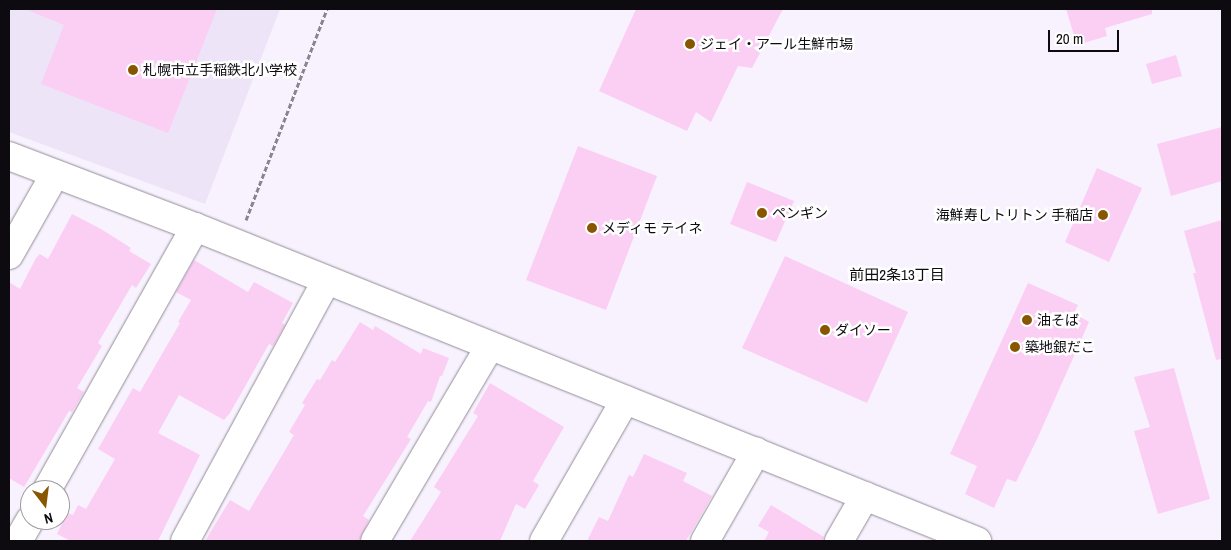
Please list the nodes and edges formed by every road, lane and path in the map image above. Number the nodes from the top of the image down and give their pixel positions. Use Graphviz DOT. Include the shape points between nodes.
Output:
graph roads {
  1 [pos="327,9"];
  2 [pos="9,156"];
  3 [pos="55,174"];
  4 [pos="194,227"];
  5 [pos="243,227"];
  6 [pos="9,255"];
  7 [pos="326,281"];
  8 [pos="490,346"];
  9 [pos="626,400"];
  10 [pos="756,452"];
  11 [pos="53,480"];
  12 [pos="865,496"];
  13 [pos="24,530"];
  14 [pos="18,541"];
  15 [pos="185,541"];
  16 [pos="375,541"];
  17 [pos="544,541"];
  18 [pos="705,541"];
  19 [pos="839,541"];
  20 [pos="977,541"];
  1 -- 5 [label="path"];
  2 -- 3 [label="street"];
  3 -- 4 [label="street"];
  3 -- 6 [label="street"];
  4 -- 7 [label="street"];
  4 -- 11 [label="street"];
  7 -- 8 [label="street"];
  7 -- 15 [label="street"];
  8 -- 9 [label="street"];
  8 -- 16 [label="street"];
  9 -- 10 [label="street"];
  9 -- 17 [label="street"];
  10 -- 12 [label="street"];
  10 -- 18 [label="street"];
  12 -- 19 [label="street"];
  12 -- 20 [label="street"];
  13 -- 14 [label="street"];
}
